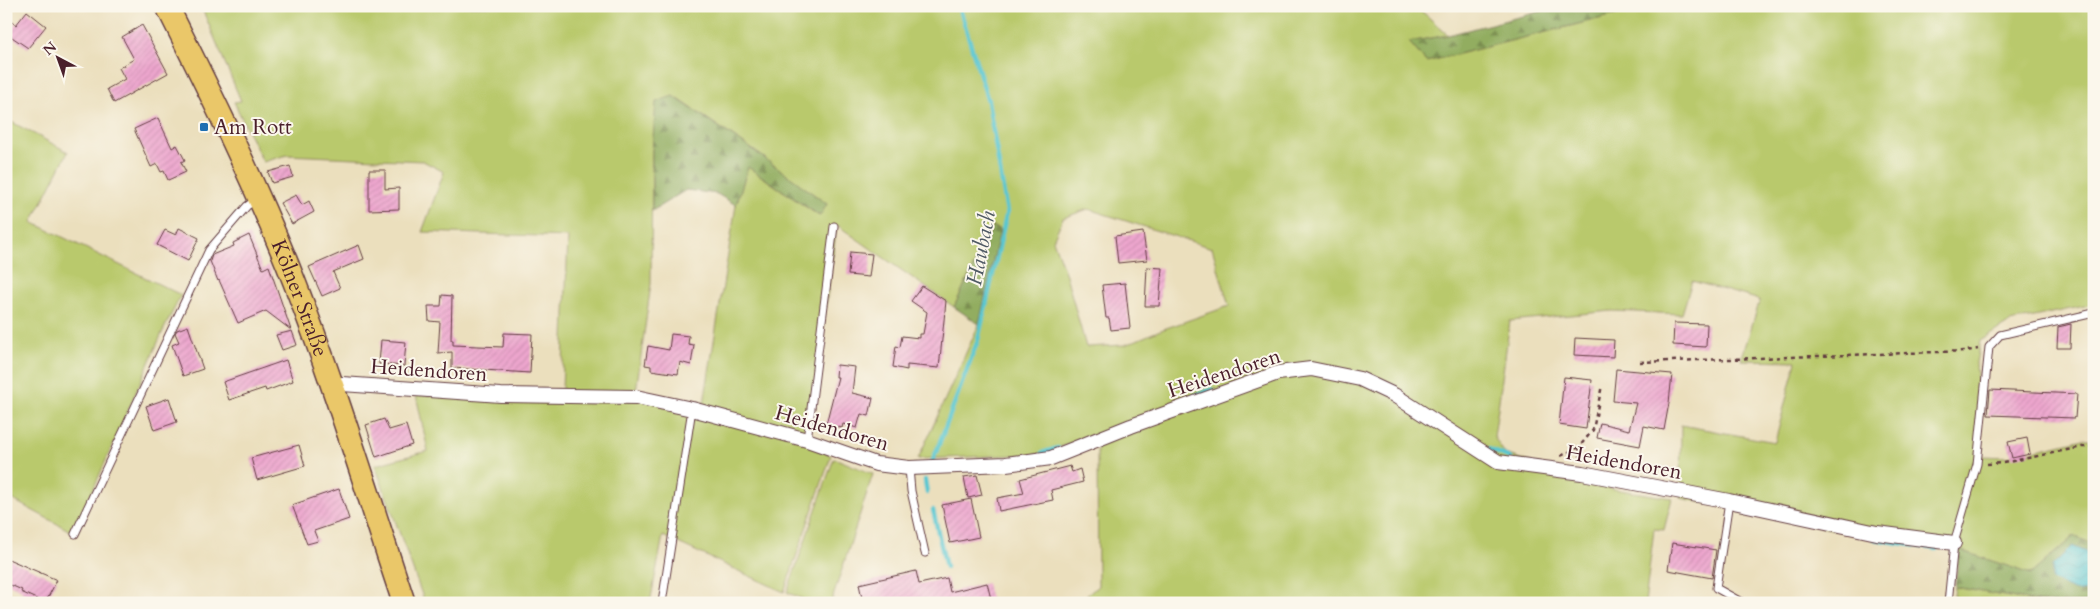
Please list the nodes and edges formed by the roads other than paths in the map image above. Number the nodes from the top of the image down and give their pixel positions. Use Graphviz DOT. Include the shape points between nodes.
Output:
graph roads {
  1 [pos="167,6"];
  2 [pos="259,198"];
  3 [pos="834,226"];
  4 [pos="2094,313"];
  5 [pos="332,386"];
  6 [pos="692,409"];
  7 [pos="807,440"];
  8 [pos="909,468"];
  9 [pos="1729,501"];
  10 [pos="75,534"];
  11 [pos="1954,543"];
  12 [pos="925,553"];
  13 [pos="404,603"];
  14 [pos="662,603"];
  15 [pos="1743,603"];
  16 [pos="1948,603"];
  1 -- 2 [label="main road, Kölner Straße"];
  2 -- 5 [label="main road, Kölner Straße" via="294,281"];
  2 -- 10 [label="lane" via="246,206 209,250"];
  3 -- 7 [label="lane"];
  4 -- 11 [label="lane" via="2000,335 1989,347 1977,464"];
  5 -- 6 [label="street, Heidendoren" via="636,397"];
  5 -- 13 [label="main road, Kölner Straße"];
  6 -- 7 [label="street, Heidendoren"];
  6 -- 14 [label="lane"];
  7 -- 8 [label="street, Heidendoren" via="876,464"];
  8 -- 9 [label="street, Heidendoren" via="1006,464 1050,458 1278,373 1310,369 1360,379 1394,395 1498,462 1582,473"];
  8 -- 12 [label="lane"];
  9 -- 11 [label="street, Heidendoren" via="1877,533"];
  9 -- 15 [label="lane" via="1716,588"];
  11 -- 16 [label="lane"];
}
